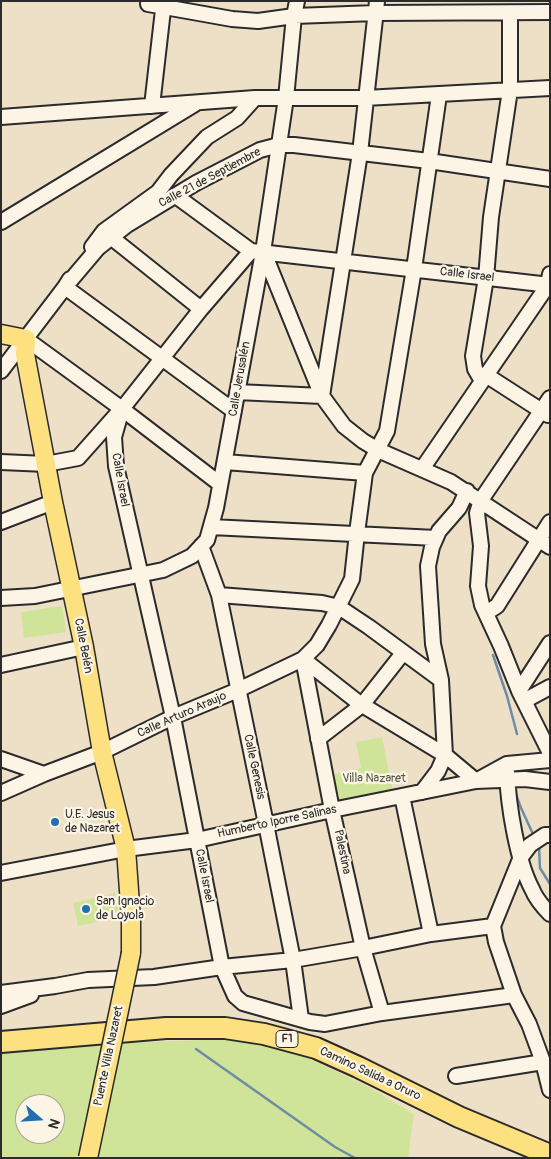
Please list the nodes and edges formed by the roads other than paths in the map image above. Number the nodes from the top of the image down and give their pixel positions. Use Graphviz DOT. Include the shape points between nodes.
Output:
graph roads {
  1 [pos="297,1"];
  2 [pos="148,4"];
  3 [pos="164,4"];
  4 [pos="376,7"];
  5 [pos="510,12"];
  6 [pos="550,12"];
  7 [pos="294,16"];
  8 [pos="550,88"];
  9 [pos="510,90"];
  10 [pos="438,94"];
  11 [pos="255,98"];
  12 [pos="286,98"];
  13 [pos="365,98"];
  14 [pos="198,102"];
  15 [pos="152,106"];
  16 [pos="1,117"];
  17 [pos="279,145"];
  18 [pos="360,154"];
  19 [pos="428,160"];
  20 [pos="498,170"];
  21 [pos="550,179"];
  22 [pos="176,196"];
  23 [pos="1,222"];
  24 [pos="112,238"];
  25 [pos="257,252"];
  26 [pos="343,261"];
  27 [pos="414,269"];
  28 [pos="486,278"];
  29 [pos="549,281"];
  30 [pos="65,287"];
  31 [pos="201,309"];
  32 [pos="1,334"];
  33 [pos="26,339"];
  34 [pos="162,358"];
  35 [pos="1,371"];
  36 [pos="484,378"];
  37 [pos="237,392"];
  38 [pos="322,396"];
  39 [pos="550,398"];
  40 [pos="122,409"];
  41 [pos="234,411"];
  42 [pos="546,413"];
  43 [pos="378,450"];
  44 [pos="1,462"];
  45 [pos="224,462"];
  46 [pos="46,464"];
  47 [pos="422,469"];
  48 [pos="365,473"];
  49 [pos="220,484"];
  50 [pos="466,491"];
  51 [pos="481,500"];
  52 [pos="53,502"];
  53 [pos="1,522"];
  54 [pos="550,522"];
  55 [pos="211,527"];
  56 [pos="357,533"];
  57 [pos="436,538"];
  58 [pos="544,543"];
  59 [pos="201,546"];
  60 [pos="140,575"];
  61 [pos="71,588"];
  62 [pos="219,595"];
  63 [pos="1,598"];
  64 [pos="339,607"];
  65 [pos="486,613"];
  66 [pos="550,643"];
  67 [pos="84,647"];
  68 [pos="402,653"];
  69 [pos="303,659"];
  70 [pos="1,665"];
  71 [pos="441,680"];
  72 [pos="550,687"];
  73 [pos="238,690"];
  74 [pos="521,696"];
  75 [pos="362,705"];
  76 [pos="172,716"];
  77 [pos="318,739"];
  78 [pos="102,752"];
  79 [pos="550,753"];
  80 [pos="445,755"];
  81 [pos="1,759"];
  82 [pos="550,760"];
  83 [pos="507,764"];
  84 [pos="44,774"];
  85 [pos="476,780"];
  86 [pos="508,780"];
  87 [pos="550,782"];
  88 [pos="422,792"];
  89 [pos="1,793"];
  90 [pos="402,796"];
  91 [pos="332,810"];
  92 [pos="266,824"];
  93 [pos="550,835"];
  94 [pos="197,840"];
  95 [pos="126,849"];
  96 [pos="521,857"];
  97 [pos="1,873"];
  98 [pos="550,914"];
  99 [pos="493,926"];
  100 [pos="431,934"];
  101 [pos="363,948"];
  102 [pos="130,953"];
  103 [pos="293,960"];
  104 [pos="222,967"];
  105 [pos="56,986"];
  106 [pos="1,993"];
  107 [pos="514,994"];
  108 [pos="1,1006"];
  109 [pos="382,1013"];
  110 [pos="301,1019"];
  111 [pos="1,1042"];
  112 [pos="543,1062"];
  113 [pos="456,1076"];
  114 [pos="550,1090"];
  115 [pos="550,1156"];
  116 [pos="88,1158"];
  1 -- 7 [label="street, Calle Jerusalén"];
  2 -- 3 [label="street"];
  3 -- 7 [label="street" via="232,19 258,21"];
  3 -- 15 [label="street"];
  4 -- 5 [label="street"];
  4 -- 7 [label="street"];
  4 -- 13 [label="street"];
  5 -- 6 [label="street"];
  5 -- 9 [label="street"];
  7 -- 12 [label="street, Calle Jerusalén"];
  8 -- 9 [label="street"];
  9 -- 10 [label="street"];
  9 -- 20 [label="street"];
  10 -- 13 [label="street"];
  10 -- 19 [label="street"];
  11 -- 12 [label="street"];
  11 -- 14 [label="street"];
  11 -- 30 [label="street" via="236,118 207,137 158,192 104,231"];
  12 -- 13 [label="street"];
  12 -- 17 [label="street, Calle Jerusalén"];
  13 -- 18 [label="street"];
  14 -- 15 [label="street"];
  14 -- 23 [label="street"];
  15 -- 16 [label="street"];
  17 -- 18 [label="street, Calle 21 de Septiembre"];
  17 -- 22 [label="street, Calle 21 de Septiembre" via="260,150"];
  17 -- 25 [label="street, Calle Jerusalén"];
  18 -- 19 [label="street, Calle 21 de Septiembre"];
  18 -- 26 [label="street"];
  19 -- 20 [label="street, Calle 21 de Septiembre"];
  19 -- 27 [label="street"];
  20 -- 21 [label="street, Calle 21 de Septiembre"];
  20 -- 28 [label="street"];
  22 -- 24 [label="street, Calle 21 de Septiembre" via="127,225"];
  22 -- 25 [label="street"];
  24 -- 30 [label="street, Calle 21 de Septiembre" via="98,248"];
  24 -- 31 [label="street"];
  25 -- 26 [label="street, Calle Israel"];
  25 -- 31 [label="street, Calle Israel"];
  25 -- 37 [label="street, Calle Jerusalén"];
  25 -- 38 [label="street"];
  26 -- 27 [label="street, Calle Israel"];
  26 -- 38 [label="street"];
  27 -- 28 [label="street, Calle Israel"];
  27 -- 43 [label="street" via="387,431"];
  28 -- 29 [label="street, Calle Israel"];
  28 -- 36 [label="street" via="473,356 474,369"];
  29 -- 36 [label="street"];
  30 -- 33 [label="street, Calle 21 de Septiembre"];
  30 -- 34 [label="street"];
  31 -- 34 [label="street, Calle Israel"];
  32 -- 33 [label="main road"];
  33 -- 35 [label="street, Calle 21 de Septiembre"];
  33 -- 40 [label="street"];
  33 -- 46 [label="main road, Calle Belén" via="25,354"];
  34 -- 40 [label="street, Calle Israel"];
  34 -- 41 [label="street"];
  36 -- 42 [label="street"];
  36 -- 47 [label="street"];
  37 -- 38 [label="street"];
  37 -- 41 [label="street, Calle Jerusalén"];
  38 -- 43 [label="street" via="344,426"];
  39 -- 42 [label="street"];
  40 -- 46 [label="street" via="78,458"];
  40 -- 49 [label="street"];
  40 -- 60 [label="street, Calle Israel" via="114,437 116,466"];
  41 -- 45 [label="street, Calle Jerusalén"];
  42 -- 51 [label="street"];
  43 -- 47 [label="street"];
  43 -- 48 [label="street"];
  44 -- 46 [label="street"];
  45 -- 48 [label="street"];
  45 -- 49 [label="street, Calle Jerusalén"];
  46 -- 52 [label="main road, Calle Belén"];
  47 -- 50 [label="street"];
  48 -- 56 [label="street, Calle Arturo Araujo"];
  49 -- 55 [label="street, Calle Jerusalén"];
  50 -- 51 [label="street"];
  50 -- 57 [label="street" via="459,508"];
  51 -- 58 [label="street"];
  51 -- 65 [label="street" via="477,514 481,546 478,586"];
  52 -- 53 [label="street"];
  52 -- 61 [label="main road, Calle Belén"];
  54 -- 58 [label="street"];
  55 -- 56 [label="street"];
  55 -- 59 [label="street, Calle Jerusalén" via="207,540"];
  56 -- 57 [label="street"];
  56 -- 64 [label="street, Calle Arturo Araujo" via="352,579"];
  57 -- 71 [label="street" via="428,566 433,644"];
  58 -- 65 [label="street" via="497,606"];
  59 -- 60 [label="street, Calle Jerusalén" via="192,556 163,570"];
  59 -- 62 [label="street, Calle Genesis"];
  60 -- 61 [label="street, Calle Jerusalén"];
  60 -- 76 [label="street, Calle Israel"];
  61 -- 63 [label="street, Calle Jerusalén" via="35,596"];
  61 -- 67 [label="main road, Calle Belén"];
  62 -- 64 [label="street"];
  62 -- 73 [label="street, Calle Genesis"];
  64 -- 68 [label="street"];
  64 -- 69 [label="street, Calle Arturo Araujo" via="317,645"];
  65 -- 74 [label="street"];
  66 -- 74 [label="street"];
  67 -- 70 [label="street"];
  67 -- 78 [label="main road, Calle Belén"];
  68 -- 71 [label="street"];
  68 -- 75 [label="street"];
  69 -- 73 [label="street, Calle Arturo Araujo"];
  69 -- 75 [label="street"];
  69 -- 77 [label="street, Palestina"];
  71 -- 80 [label="street"];
  72 -- 74 [label="street"];
  73 -- 76 [label="street, Calle Arturo Araujo"];
  73 -- 92 [label="street, Calle Genesis"];
  74 -- 79 [label="street"];
  75 -- 77 [label="street"];
  75 -- 80 [label="street"];
  76 -- 78 [label="street, Calle Arturo Araujo"];
  76 -- 94 [label="street, Calle Israel"];
  77 -- 91 [label="street, Palestina"];
  78 -- 84 [label="street, Calle Arturo Araujo"];
  78 -- 95 [label="main road, Calle Belén"];
  80 -- 85 [label="street"];
  80 -- 88 [label="street" via="438,771"];
  81 -- 84 [label="street"];
  82 -- 83 [label="street, Humberto Iporre Salinas"];
  83 -- 85 [label="street, Humberto Iporre Salinas"];
  83 -- 86 [label="street"];
  84 -- 89 [label="street, Calle Arturo Araujo"];
  85 -- 86 [label="street"];
  85 -- 88 [label="street, Humberto Iporre Salinas"];
  86 -- 87 [label="street"];
  86 -- 96 [label="street"];
  88 -- 90 [label="street, Humberto Iporre Salinas"];
  90 -- 91 [label="street, Humberto Iporre Salinas"];
  90 -- 100 [label="street"];
  91 -- 92 [label="street, Humberto Iporre Salinas"];
  91 -- 101 [label="street, Palestina"];
  92 -- 94 [label="street, Humberto Iporre Salinas"];
  92 -- 103 [label="street, Calle Genesis"];
  93 -- 96 [label="street" via="530,845"];
  94 -- 95 [label="street, Humberto Iporre Salinas"];
  94 -- 104 [label="street, Calle Israel"];
  95 -- 97 [label="street, Humberto Iporre Salinas"];
  95 -- 102 [label="main road, Calle Belén"];
  96 -- 98 [label="street" via="531,888"];
  96 -- 99 [label="street"];
  99 -- 100 [label="street"];
  99 -- 107 [label="street"];
  100 -- 101 [label="street"];
  101 -- 103 [label="street"];
  101 -- 109 [label="street, Palestina"];
  102 -- 116 [label="main road, Puente Villa Nazaret, bridge"];
  103 -- 104 [label="street"];
  103 -- 110 [label="street, Calle Genesis"];
  104 -- 105 [label="street"];
  104 -- 110 [label="street, Calle Israel" via="235,996 243,1003"];
  105 -- 106 [label="street"];
  105 -- 108 [label="street"];
  107 -- 109 [label="street"];
  107 -- 112 [label="street"];
  109 -- 110 [label="street" via="325,1024"];
  111 -- 115 [label="highway, Camino Salida a Oruro / F1" via="166,1028 225,1028 264,1034 316,1048 459,1117"];
  112 -- 113 [label="street"];
  112 -- 114 [label="street"];
}
